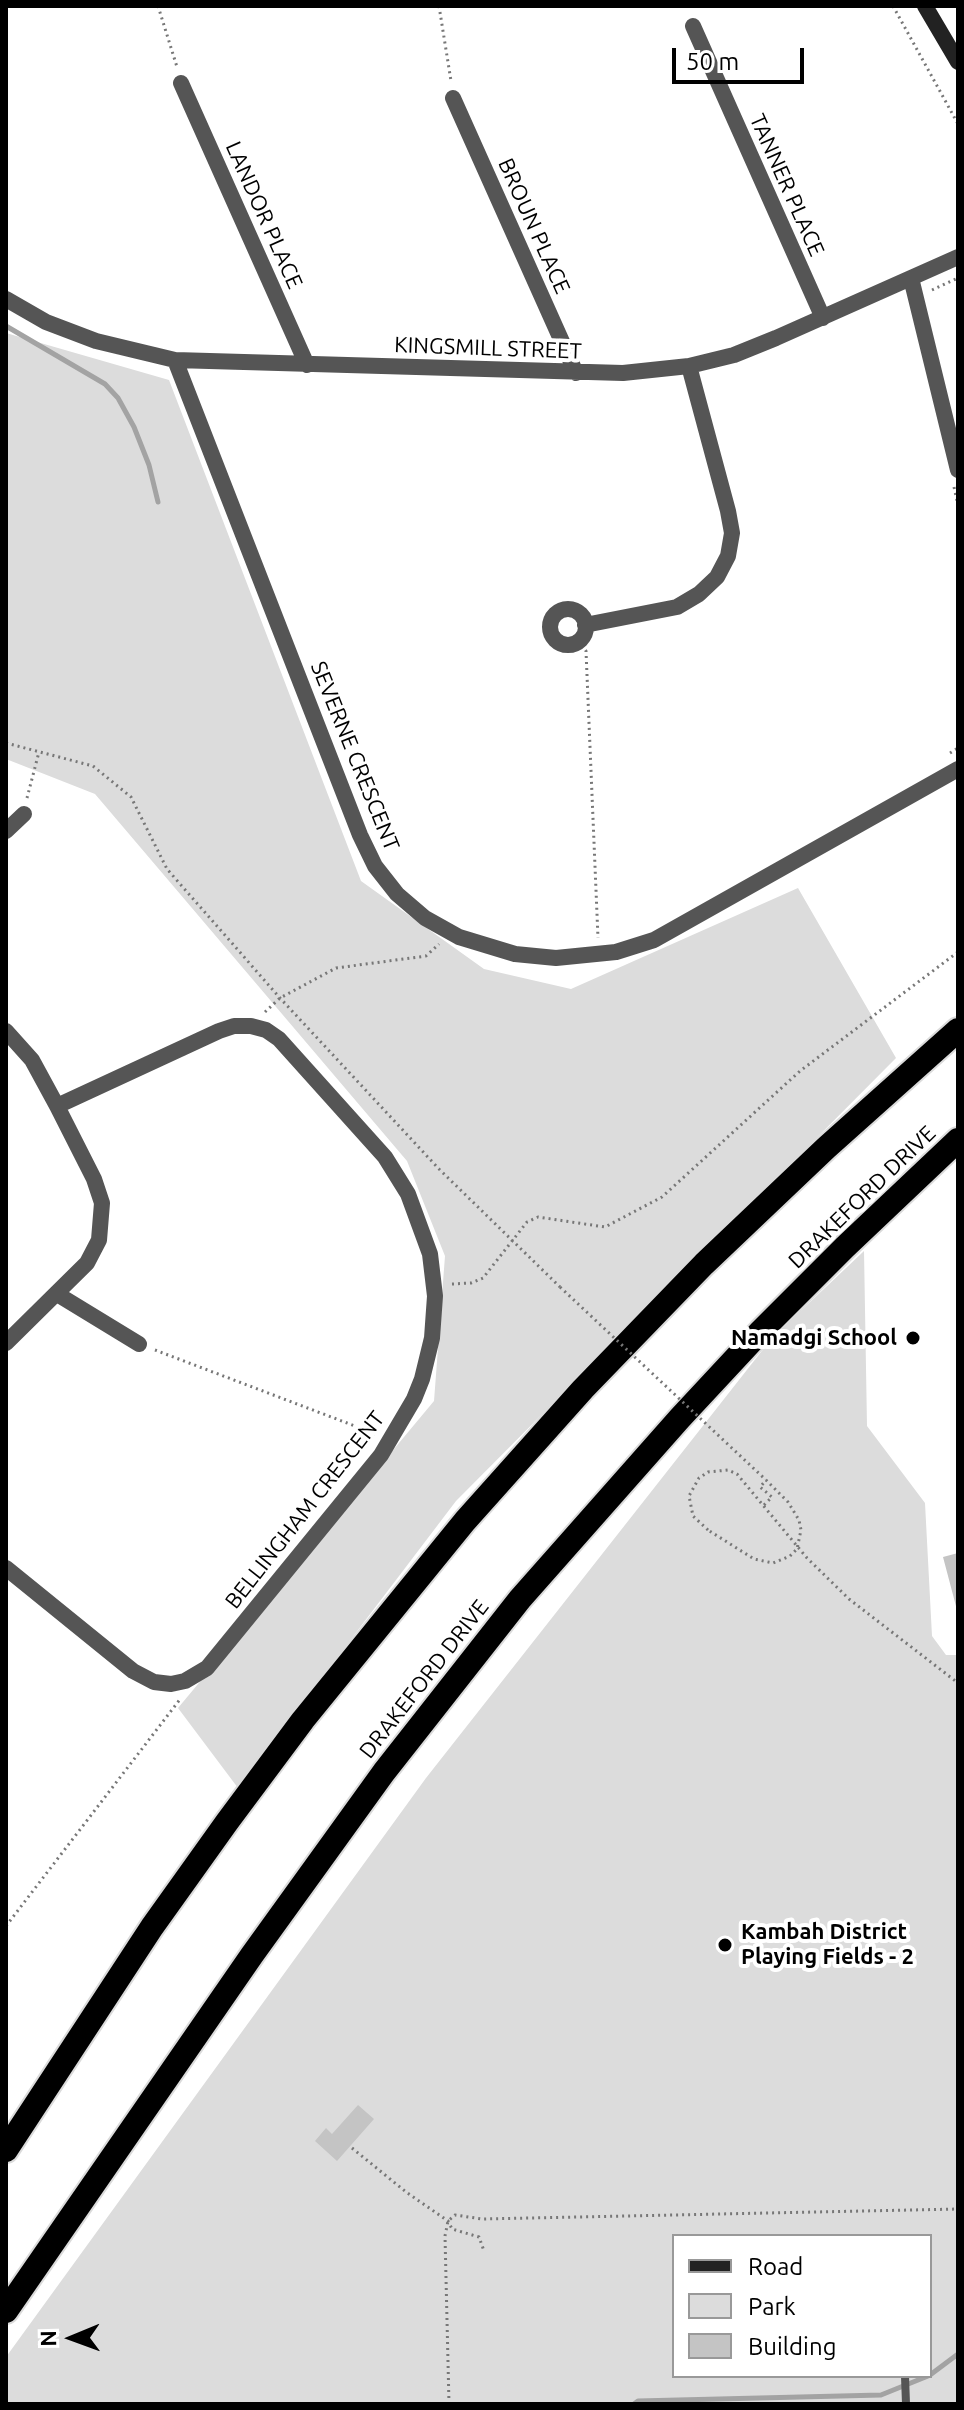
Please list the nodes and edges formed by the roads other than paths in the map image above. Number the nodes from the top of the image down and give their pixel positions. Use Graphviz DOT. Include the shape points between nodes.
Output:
graph roads {
  1 [pos="925,6"];
  2 [pos="693,26"];
  3 [pos="958,62"];
  4 [pos="181,83"];
  5 [pos="453,98"];
  6 [pos="958,257"];
  7 [pos="911,278"];
  8 [pos="6,299"];
  9 [pos="823,318"];
  10 [pos="175,360"];
  11 [pos="307,365"];
  12 [pos="689,366"];
  13 [pos="576,373"];
  14 [pos="958,470"];
  15 [pos="582,632"];
  16 [pos="958,769"];
  17 [pos="24,814"];
  18 [pos="6,831"];
  19 [pos="958,1030"];
  20 [pos="6,1031"];
  21 [pos="57,1106"];
  22 [pos="958,1140"];
  23 [pos="57,1294"];
  24 [pos="6,1343"];
  25 [pos="139,1344"];
  26 [pos="6,1568"];
  27 [pos="6,2150"];
  28 [pos="6,2311"];
  29 [pos="905,2378"];
  30 [pos="906,2404"];
  1 -- 3 [label="street"];
  2 -- 9 [label="street, TANNER PLACE"];
  4 -- 11 [label="street, LANDOR PLACE"];
  5 -- 13 [label="street, BROUN PLACE"];
  6 -- 7 [label="street, KINGSMILL STREET"];
  7 -- 9 [label="street, KINGSMILL STREET"];
  7 -- 14 [label="street"];
  8 -- 10 [label="street, KINGSMILL STREET" via="96,341"];
  9 -- 12 [label="street, KINGSMILL STREET" via="734,355"];
  10 -- 11 [label="street, KINGSMILL STREET"];
  10 -- 16 [label="street, SEVERNE CRESCENT" via="375,866 397,894 459,937 515,954 556,958 616,952 654,940"];
  11 -- 13 [label="street, KINGSMILL STREET"];
  12 -- 13 [label="street, KINGSMILL STREET"];
  12 -- 15 [label="street" via="728,511 728,556 717,577 677,607"];
  17 -- 18 [label="street"];
  19 -- 27 [label="highway" via="704,1264 465,1521 227,1822"];
  20 -- 21 [label="street" via="32,1060"];
  21 -- 23 [label="street" via="102,1203 99,1240 87,1263"];
  21 -- 26 [label="street, BELLINGHAM CRESCENT" via="219,1031 234,1026 266,1030 385,1157 408,1194 430,1254 432,1338 414,1399 381,1455 196,1675 171,1684 133,1671"];
  22 -- 28 [label="highway, DRAKEFORD DRIVE" via="761,1331 520,1599 384,1772"];
  23 -- 24 [label="street"];
  23 -- 25 [label="street"];
  29 -- 30 [label="lane"];
}
